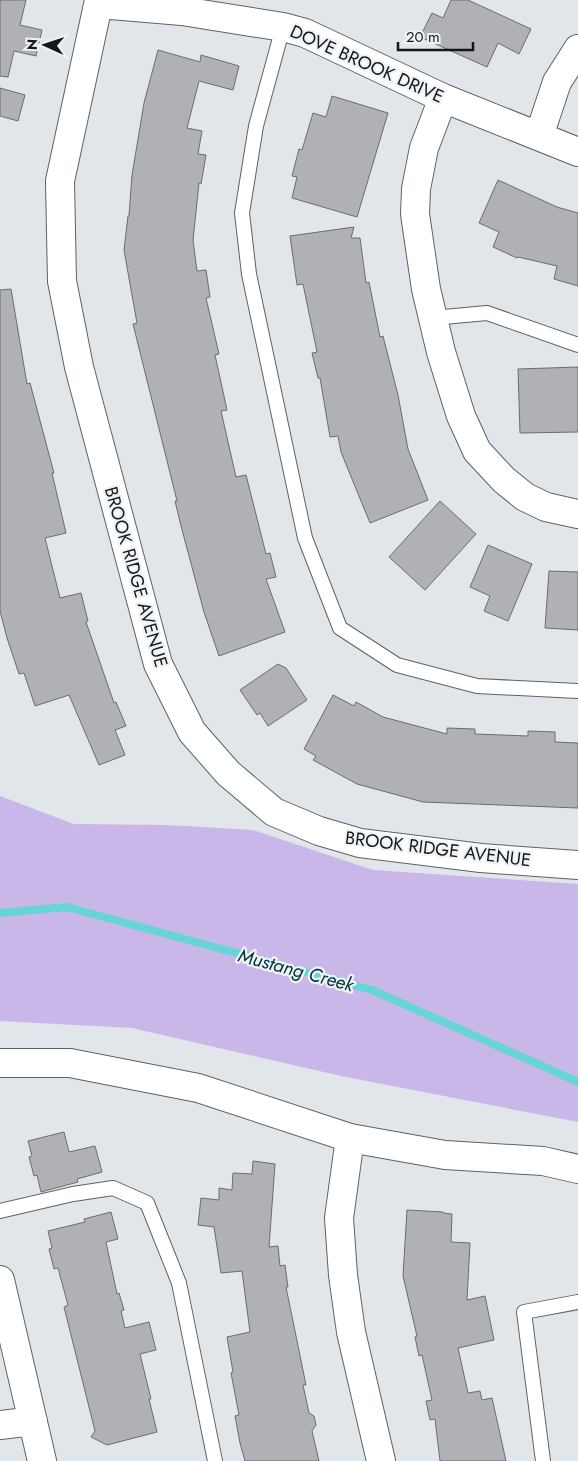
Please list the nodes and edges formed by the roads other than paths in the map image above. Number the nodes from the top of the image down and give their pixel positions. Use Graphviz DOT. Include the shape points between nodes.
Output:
graph roads {
  1 [pos="99,2"];
  2 [pos="284,26"];
  3 [pos="578,49"];
  4 [pos="443,98"];
  5 [pos="539,136"];
  6 [pos="578,152"];
  7 [pos="433,318"];
  8 [pos="578,346"];
  9 [pos="578,514"];
  10 [pos="578,691"];
  11 [pos="578,865"];
  12 [pos="0,1063"];
  13 [pos="350,1138"];
  14 [pos="578,1169"];
  15 [pos="0,1211"];
  16 [pos="0,1280"];
  17 [pos="578,1302"];
  18 [pos="33,1421"];
  19 [pos="0,1425"];
  20 [pos="42,1461"];
  21 [pos="215,1461"];
  22 [pos="382,1461"];
  23 [pos="543,1461"];
  1 -- 2 [label="street, DOVE BROOK DRIVE"];
  1 -- 11 [label="street, BROOK RIDGE AVENUE" via="60,181 62,281 79,368 158,664 192,732 228,773 274,812 319,832 360,843 481,858"];
  2 -- 4 [label="street, DOVE BROOK DRIVE"];
  2 -- 10 [label="lane" via="256,126 242,213 249,274 305,538 340,628 406,668 477,686"];
  3 -- 5 [label="street" via="557,82"];
  4 -- 5 [label="street, DOVE BROOK DRIVE"];
  4 -- 7 [label="street" via="424,148 416,189 415,214"];
  5 -- 6 [label="street, DOVE BROOK DRIVE"];
  7 -- 8 [label="lane" via="487,313"];
  7 -- 9 [label="street" via="461,416 477,451 525,497"];
  12 -- 13 [label="street" via="70,1063 198,1088"];
  13 -- 14 [label="street" via="445,1155 543,1161"];
  13 -- 22 [label="street" via="339,1218 343,1275 351,1332"];
  15 -- 21 [label="lane" via="113,1188 147,1203 179,1283"];
  16 -- 18 [label="street"];
  17 -- 23 [label="lane" via="524,1312"];
  18 -- 19 [label="street"];
  18 -- 20 [label="street"];
}
